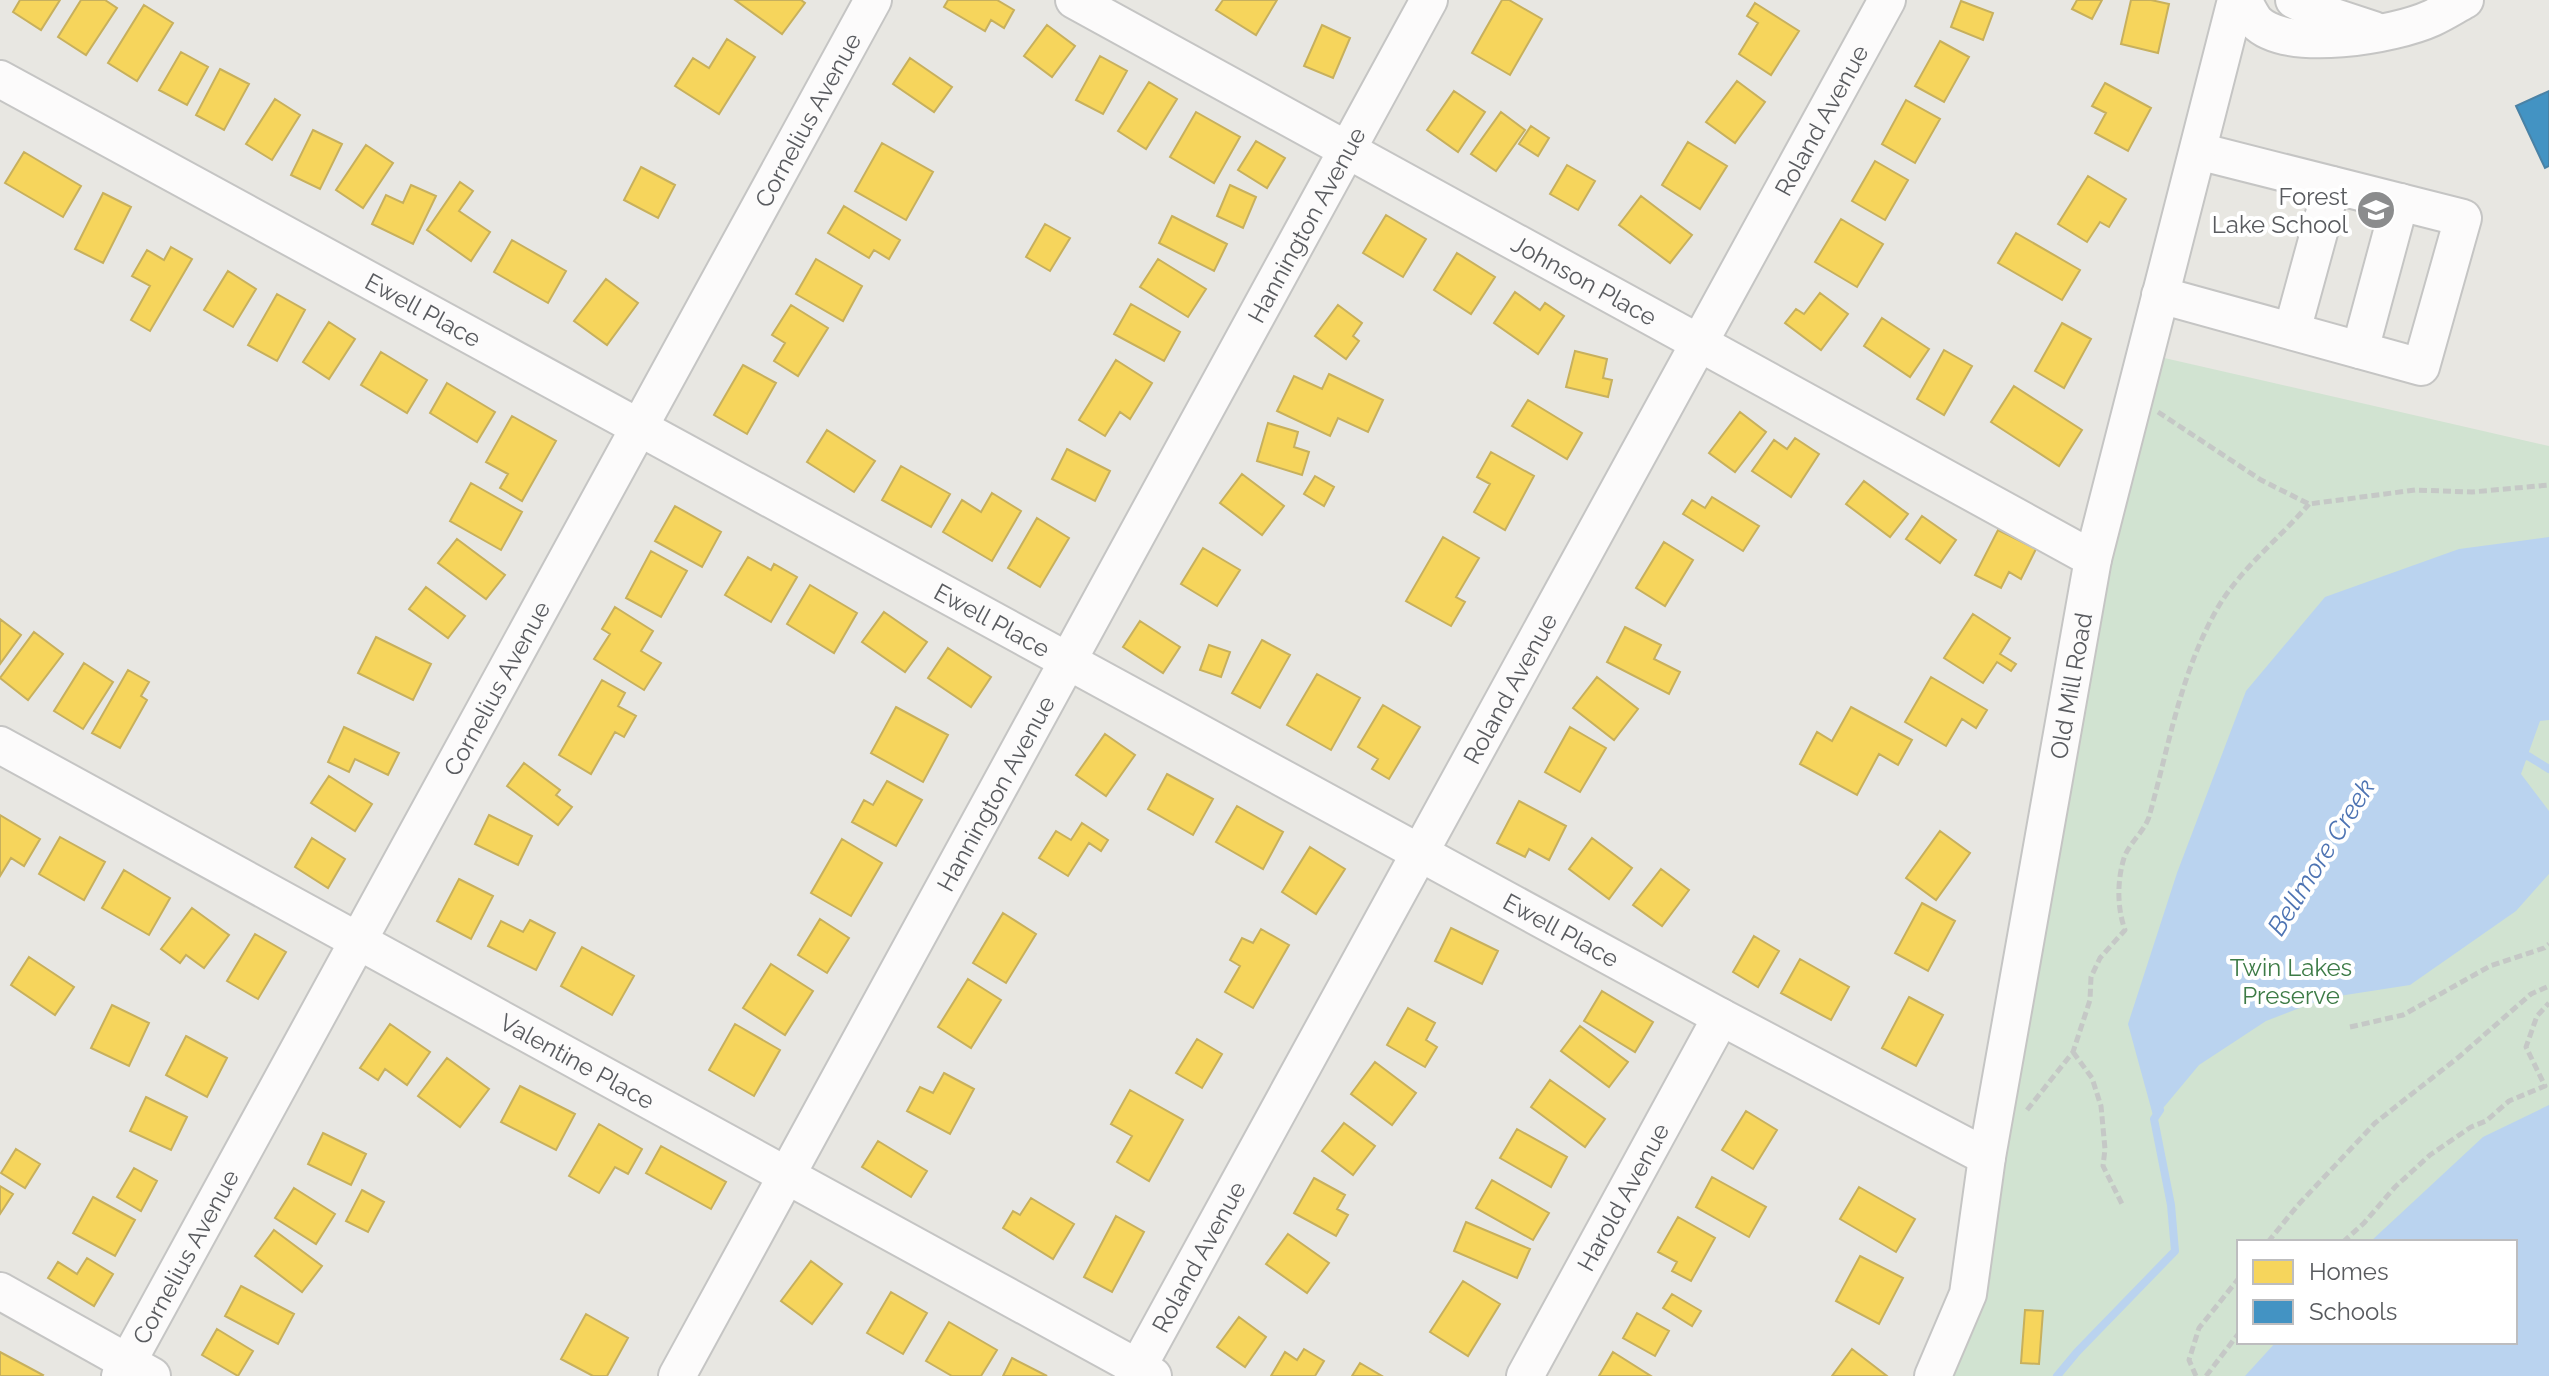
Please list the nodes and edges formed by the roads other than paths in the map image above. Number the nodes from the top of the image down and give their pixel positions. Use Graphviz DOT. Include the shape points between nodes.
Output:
graph roads {
  1 [pos="873,0"];
  2 [pos="1074,0"];
  3 [pos="1429,0"];
  4 [pos="1887,0"];
  5 [pos="2236,0"];
  6 [pos="2243,0"];
  7 [pos="2294,0"];
  8 [pos="2465,0"];
  9 [pos="2379,32"];
  10 [pos="0,79"];
  11 [pos="1347,149"];
  12 [pos="2198,151"];
  13 [pos="2332,185"];
  14 [pos="2400,202"];
  15 [pos="2160,295"];
  16 [pos="2292,331"];
  17 [pos="1700,342"];
  18 [pos="2360,350"];
  19 [pos="639,427"];
  20 [pos="2093,559"];
  21 [pos="1068,661"];
  22 [pos="0,745"];
  23 [pos="1419,853"];
  24 [pos="357,942"];
  25 [pos="1721,1017"];
  26 [pos="1987,1157"];
  27 [pos="786,1175"];
  28 [pos="0,1291"];
  29 [pos="133,1371"];
  30 [pos="1141,1373"];
  31 [pos="677,1376"];
  32 [pos="1525,1376"];
  33 [pos="1933,1376"];
  1 -- 19 [label="street, Cornelius Avenue"];
  2 -- 11 [label="street, Johnson Place"];
  3 -- 11 [label="street, Hannington Avenue"];
  4 -- 17 [label="street, Roland Avenue"];
  5 -- 12 [label="street, Old Mill Road"];
  6 -- 9 [label="street" via="2256,22 2303,39 2333,41"];
  7 -- 9 [label="street"];
  8 -- 9 [label="street" via="2431,19"];
  10 -- 19 [label="street, Ewell Place"];
  11 -- 17 [label="street, Johnson Place"];
  11 -- 21 [label="street, Hannington Avenue"];
  12 -- 13 [label="street"];
  12 -- 15 [label="street, Old Mill Road"];
  13 -- 14 [label="street"];
  13 -- 16 [label="street"];
  14 -- 18 [label="street"];
  14 -- 18 [label="street" via="2463,218 2421,367"];
  15 -- 16 [label="street"];
  15 -- 20 [label="street, Old Mill Road"];
  16 -- 18 [label="street"];
  17 -- 20 [label="street, Johnson Place"];
  17 -- 23 [label="street, Roland Avenue"];
  19 -- 21 [label="street, Ewell Place"];
  19 -- 24 [label="street, Cornelius Avenue"];
  20 -- 26 [label="street, Old Mill Road"];
  21 -- 23 [label="street, Ewell Place"];
  21 -- 27 [label="street, Hannington Avenue"];
  22 -- 24 [label="street, Valentine Place"];
  23 -- 25 [label="street, Ewell Place"];
  23 -- 30 [label="street, Roland Avenue"];
  24 -- 27 [label="street, Valentine Place"];
  24 -- 29 [label="street, Cornelius Avenue"];
  25 -- 26 [label="street, Ewell Place"];
  25 -- 32 [label="street, Harold Avenue"];
  26 -- 33 [label="street, Old Mill Road" via="1968,1294"];
  27 -- 30 [label="street, Valentine Place"];
  27 -- 31 [label="street, Hannington Avenue"];
  28 -- 29 [label="street"];
}
